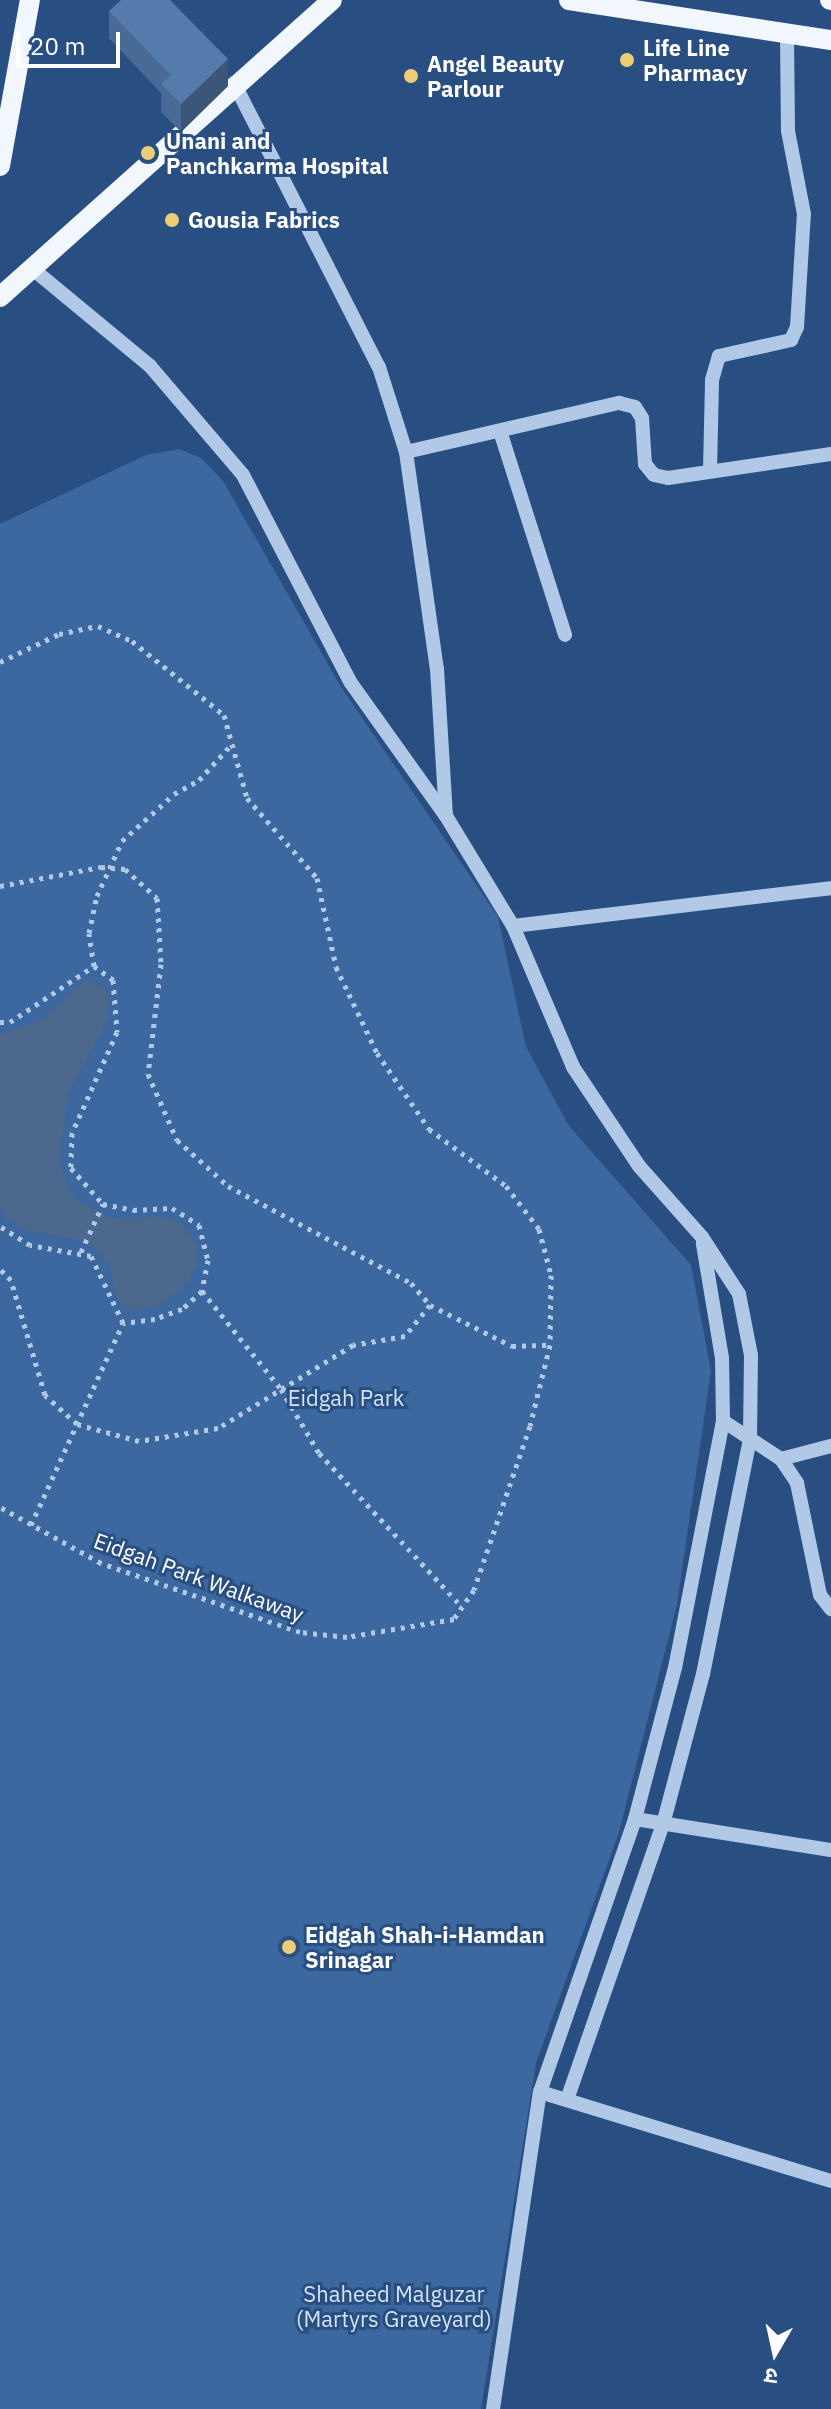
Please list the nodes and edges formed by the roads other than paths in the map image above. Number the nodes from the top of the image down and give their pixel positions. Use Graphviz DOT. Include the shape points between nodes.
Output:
graph roads {
  1 [pos="30,0"];
  2 [pos="332,0"];
  3 [pos="569,0"];
  4 [pos="787,33"];
  5 [pos="831,40"];
  6 [pos="234,83"];
  7 [pos="0,166"];
  8 [pos="34,270"];
  9 [pos="0,297"];
  10 [pos="500,431"];
  11 [pos="406,452"];
  12 [pos="831,454"];
  13 [pos="710,471"];
  14 [pos="565,635"];
  15 [pos="446,816"];
  16 [pos="831,888"];
  17 [pos="513,926"];
  18 [pos="702,1237"];
  19 [pos="723,1421"];
  20 [pos="750,1439"];
  21 [pos="831,1446"];
  22 [pos="781,1459"];
  23 [pos="831,1609"];
  24 [pos="635,1819"];
  25 [pos="663,1824"];
  26 [pos="831,1850"];
  27 [pos="540,2092"];
  28 [pos="567,2100"];
  29 [pos="831,2181"];
  30 [pos="493,2409"];
  1 -- 7 [label="main road"];
  2 -- 6 [label="main road"];
  3 -- 4 [label="main road"];
  4 -- 5 [label="main road"];
  4 -- 13 [label="street" via="788,131 804,214 797,327 791,340 719,356 712,380"];
  6 -- 8 [label="main road"];
  6 -- 11 [label="street" via="379,367"];
  8 -- 9 [label="main road"];
  8 -- 15 [label="street" via="150,366 243,475 351,683"];
  10 -- 11 [label="street"];
  10 -- 13 [label="street" via="619,403 635,407 642,418 645,464 654,475"];
  10 -- 14 [label="street"];
  11 -- 15 [label="street" via="437,669"];
  12 -- 13 [label="street"];
  15 -- 17 [label="street"];
  16 -- 17 [label="street"];
  17 -- 18 [label="street" via="573,1067 639,1166"];
  18 -- 19 [label="street" via="722,1358"];
  18 -- 20 [label="street" via="739,1294 751,1355"];
  19 -- 20 [label="street"];
  19 -- 24 [label="street" via="675,1668"];
  20 -- 22 [label="street"];
  20 -- 25 [label="street" via="703,1674"];
  21 -- 22 [label="street"];
  22 -- 23 [label="street" via="797,1483 820,1595"];
  24 -- 25 [label="street"];
  24 -- 27 [label="street"];
  25 -- 26 [label="street"];
  25 -- 28 [label="street"];
  27 -- 28 [label="street"];
  27 -- 30 [label="street"];
  28 -- 29 [label="street"];
}
